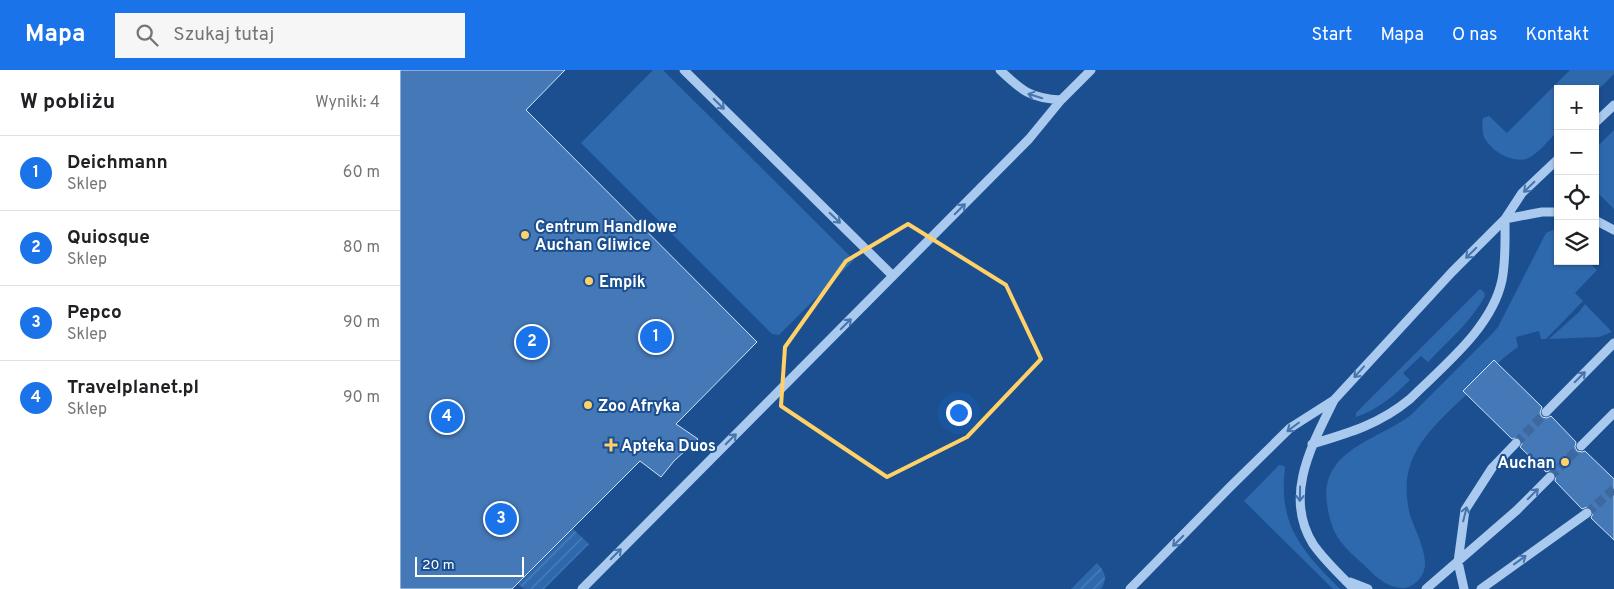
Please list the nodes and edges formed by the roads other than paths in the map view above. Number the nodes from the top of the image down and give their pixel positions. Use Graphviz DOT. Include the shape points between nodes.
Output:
graph roads {
  1 [pos="684,70"];
  2 [pos="1000,70"];
  3 [pos="1091,70"];
  4 [pos="1061,100"];
  5 [pos="1614,105"];
  6 [pos="1599,119"];
  7 [pos="1554,163"];
  8 [pos="1554,212"];
  9 [pos="1505,219"];
  10 [pos="1599,222"];
  11 [pos="1614,230"];
  12 [pos="893,276"];
  13 [pos="1614,343"];
  14 [pos="1334,400"];
  15 [pos="1546,412"];
  16 [pos="1614,413"];
  17 [pos="1516,443"];
  18 [pos="1312,444"];
  19 [pos="1581,446"];
  20 [pos="1550,477"];
  21 [pos="1587,513"];
  22 [pos="1458,562"];
  23 [pos="1345,580"];
  24 [pos="582,589"];
  25 [pos="1130,589"];
  26 [pos="1354,589"];
  27 [pos="1368,589"];
  28 [pos="1426,589"];
  29 [pos="1464,589"];
  30 [pos="1481,589"];
  1 -- 12 [label="lane, one-way"];
  4 -- 2 [label="lane, one-way" via="1027,94"];
  3 -- 4 [label="lane"];
  12 -- 4 [label="lane, one-way" via="1029,139"];
  5 -- 6 [label="lane"];
  7 -- 9 [label="lane, one-way" via="1522,193"];
  8 -- 9 [label="lane"];
  9 -- 14 [label="lane, one-way"];
  9 -- 18 [label="lane" via="1502,281 1492,309 1474,334 1410,399 1382,419"];
  10 -- 11 [label="lane"];
  24 -- 12 [label="lane, one-way"];
  15 -- 13 [label="lane, one-way"];
  14 -- 18 [label="lane"];
  14 -- 25 [label="lane, one-way" via="1290,428"];
  16 -- 19 [label="lane"];
  22 -- 17 [label="lane, one-way" via="1465,510 1492,468"];
  18 -- 23 [label="lane, one-way" via="1300,482 1302,516 1313,544"];
  22 -- 20 [label="lane, one-way"];
  30 -- 21 [label="lane, one-way"];
  22 -- 28 [label="lane"];
  22 -- 29 [label="lane"];
  23 -- 26 [label="lane"];
  23 -- 27 [label="lane"];
}
